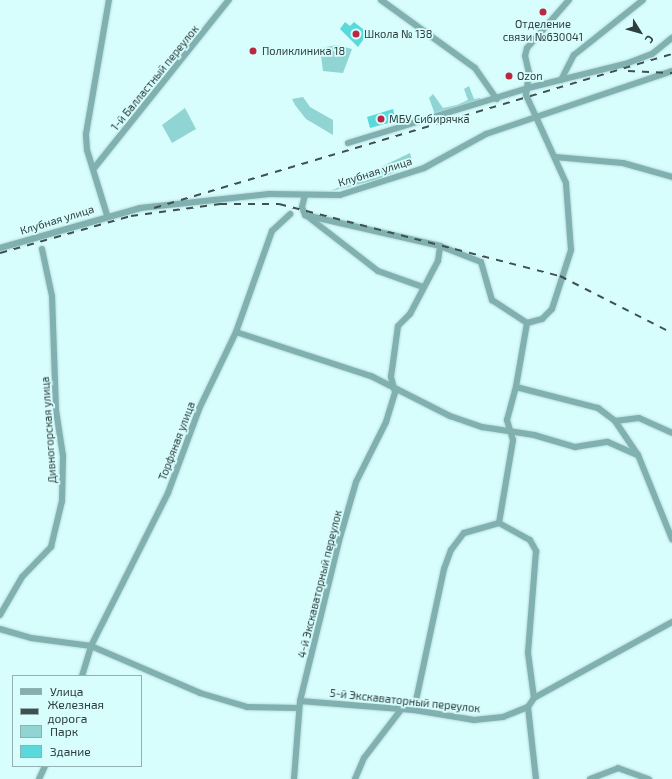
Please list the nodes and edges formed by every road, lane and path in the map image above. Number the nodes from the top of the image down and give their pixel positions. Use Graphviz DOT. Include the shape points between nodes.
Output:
graph roads {
  1 [pos="109,0"];
  2 [pos="229,0"];
  3 [pos="381,0"];
  4 [pos="569,0"];
  5 [pos="643,0"];
  6 [pos="672,38"];
  7 [pos="672,71"];
  8 [pos="561,80"];
  9 [pos="528,88"];
  10 [pos="497,99"];
  11 [pos="534,117"];
  12 [pos="348,143"];
  13 [pos="555,157"];
  14 [pos="95,167"];
  15 [pos="672,177"];
  16 [pos="305,195"];
  17 [pos="290,214"];
  18 [pos="107,215"];
  19 [pos="305,215"];
  20 [pos="440,246"];
  21 [pos="0,248"];
  22 [pos="42,249"];
  23 [pos="423,287"];
  24 [pos="527,323"];
  25 [pos="236,332"];
  26 [pos="393,385"];
  27 [pos="516,387"];
  28 [pos="615,421"];
  29 [pos="511,433"];
  30 [pos="672,433"];
  31 [pos="638,455"];
  32 [pos="499,523"];
  33 [pos="672,539"];
  34 [pos="0,615"];
  35 [pos="672,622"];
  36 [pos="0,629"];
  37 [pos="91,646"];
  38 [pos="82,675"];
  39 [pos="534,698"];
  40 [pos="300,701"];
  41 [pos="528,707"];
  42 [pos="299,708"];
  43 [pos="414,710"];
  44 [pos="400,711"];
  45 [pos="45,767"];
  46 [pos="39,779"];
  47 [pos="294,779"];
  48 [pos="355,779"];
  49 [pos="536,779"];
  50 [pos="590,779"];
  51 [pos="649,779"];
  1 -- 14 [label="street" via="86,134 86,150"];
  2 -- 14 [label="street, 1-й Балластный переулок"];
  3 -- 10 [label="street" via="475,68"];
  4 -- 9 [label="street" via="527,48"];
  5 -- 8 [label="street" via="574,55"];
  6 -- 8 [label="street" via="646,56"];
  7 -- 11 [label="street, Клубная улица"];
  8 -- 9 [label="street"];
  9 -- 10 [label="street"];
  9 -- 11 [label="street" via="526,95"];
  10 -- 12 [label="street"];
  11 -- 13 [label="street"];
  11 -- 16 [label="street, Клубная улица" via="486,134 396,178 340,195"];
  13 -- 15 [label="street" via="623,163"];
  13 -- 24 [label="street" via="566,183 571,212 571,250 548,315"];
  14 -- 18 [label="street"];
  16 -- 18 [label="street, Клубная улица" via="269,194 202,200"];
  16 -- 19 [label="street" via="302,207"];
  17 -- 25 [label="street, Торфяная улица" via="272,231"];
  18 -- 21 [label="street, Клубная улица"];
  19 -- 20 [label="street"];
  19 -- 23 [label="street" via="378,271"];
  20 -- 23 [label="street, 4-й Экскаваторный переулок" via="438,261"];
  20 -- 24 [label="street" via="482,262 492,300"];
  22 -- 34 [label="street, Дивногорская улица" via="52,296 56,410 63,456 62,501 51,547 22,577"];
  23 -- 26 [label="street, 4-й Экскаваторный переулок" via="410,314 398,326"];
  24 -- 27 [label="street"];
  25 -- 26 [label="street"];
  25 -- 37 [label="street, Торфяная улица" via="199,409 146,542"];
  26 -- 29 [label="street" via="450,416"];
  26 -- 40 [label="street, 4-й Экскаваторный переулок" via="395,392 386,422 356,482"];
  27 -- 28 [label="street" via="598,408"];
  27 -- 29 [label="street" via="507,420"];
  28 -- 30 [label="street" via="639,418"];
  28 -- 31 [label="street"];
  29 -- 31 [label="street" via="534,435 575,447 608,442"];
  29 -- 32 [label="street" via="513,445"];
  31 -- 33 [label="street"];
  32 -- 39 [label="street" via="530,540 536,551 528,653"];
  32 -- 43 [label="street" via="464,533 451,550 444,569"];
  35 -- 39 [label="street"];
  36 -- 37 [label="street" via="31,638"];
  37 -- 38 [label="street, Торфяная улица"];
  37 -- 42 [label="street" via="200,693 247,706"];
  39 -- 41 [label="street"];
  40 -- 42 [label="street, 4-й Экскаваторный переулок"];
  40 -- 44 [label="street, 5-й Экскаваторный переулок"];
  41 -- 43 [label="street, 5-й Экскаваторный переулок" via="487,720"];
  41 -- 49 [label="street"];
  42 -- 47 [label="street, 4-й Экскаваторный переулок"];
  43 -- 44 [label="street, 5-й Экскаваторный переулок"];
  44 -- 48 [label="street" via="364,758"];
  45 -- 46 [label="street"];
  50 -- 51 [label="street" via="618,768"];
}
